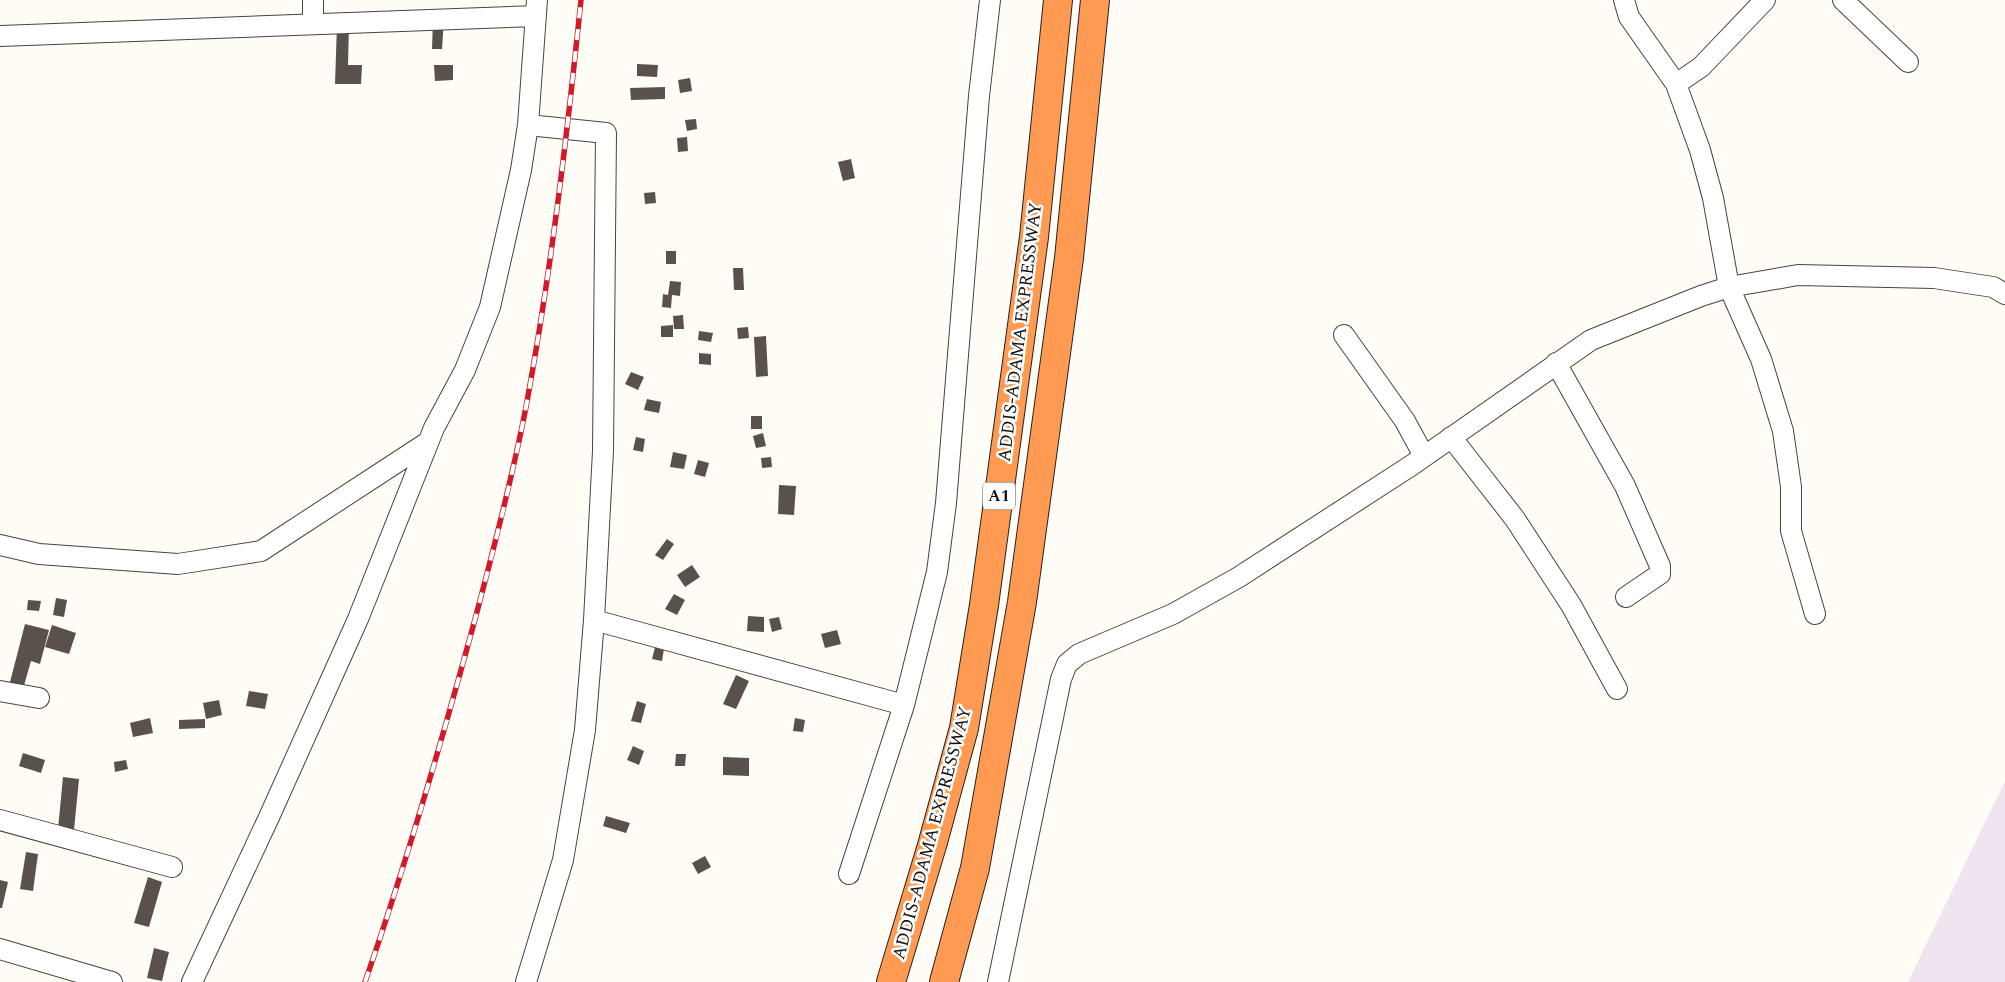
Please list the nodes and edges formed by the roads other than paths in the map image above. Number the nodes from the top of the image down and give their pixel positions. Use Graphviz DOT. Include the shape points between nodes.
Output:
graph roads {
  1 [pos="313,0"];
  2 [pos="990,0"];
  3 [pos="1058,0"];
  4 [pos="1095,0"];
  5 [pos="1624,0"];
  6 [pos="1765,0"];
  7 [pos="1843,0"];
  8 [pos="536,8"];
  9 [pos="313,24"];
  10 [pos="0,36"];
  11 [pos="1908,62"];
  12 [pos="1676,84"];
  13 [pos="528,125"];
  14 [pos="1729,287"];
  15 [pos="2005,294"];
  16 [pos="1344,336"];
  17 [pos="1556,364"];
  18 [pos="1451,437"];
  19 [pos="428,442"];
  20 [pos="1424,456"];
  21 [pos="0,545"];
  22 [pos="1626,597"];
  23 [pos="1814,614"];
  24 [pos="594,620"];
  25 [pos="1617,689"];
  26 [pos="0,691"];
  27 [pos="39,698"];
  28 [pos="904,704"];
  29 [pos="0,820"];
  30 [pos="172,867"];
  31 [pos="849,874"];
  32 [pos="0,949"];
  33 [pos="112,982"];
  34 [pos="192,982"];
  35 [pos="526,982"];
  36 [pos="891,982"];
  37 [pos="944,982"];
  38 [pos="998,982"];
  1 -- 9 [label="street"];
  2 -- 28 [label="street" via="978,106 946,503 937,572"];
  3 -- 36 [label="highway, ADDIS-ADAMA EXPRESSWAY / A1" via="1034,236 986,595 964,728"];
  4 -- 37 [label="highway, ADDIS-ADAMA EXPRESSWAY / A1" via="1069,258 1022,602 975,868"];
  5 -- 12 [label="street" via="1629,17"];
  6 -- 12 [label="street" via="1701,67"];
  7 -- 11 [label="street"];
  8 -- 9 [label="street"];
  8 -- 13 [label="street"];
  9 -- 10 [label="street"];
  12 -- 14 [label="street" via="1700,150"];
  13 -- 19 [label="street" via="522,170 490,307 465,370"];
  13 -- 24 [label="street" via="606,133 603,450"];
  14 -- 15 [label="street" via="1798,275 1866,276 1934,278 1993,287"];
  14 -- 17 [label="street" via="1591,340"];
  14 -- 23 [label="street" via="1761,359 1783,431 1791,487 1791,531"];
  16 -- 20 [label="street" via="1405,421"];
  17 -- 18 [label="street"];
  17 -- 22 [label="street" via="1625,486 1660,566 1660,574 1656,578"];
  18 -- 20 [label="street"];
  18 -- 25 [label="street" via="1515,519 1570,605"];
  19 -- 21 [label="street" via="261,551 178,564 39,554"];
  19 -- 34 [label="street" via="358,619"];
  20 -- 38 [label="street" via="1239,577 1173,614 1079,654 1066,664"];
  24 -- 28 [label="street"];
  24 -- 35 [label="street" via="585,730 563,860"];
  26 -- 27 [label="street"];
  28 -- 31 [label="street"];
  29 -- 30 [label="street"];
  32 -- 33 [label="street"];
}
